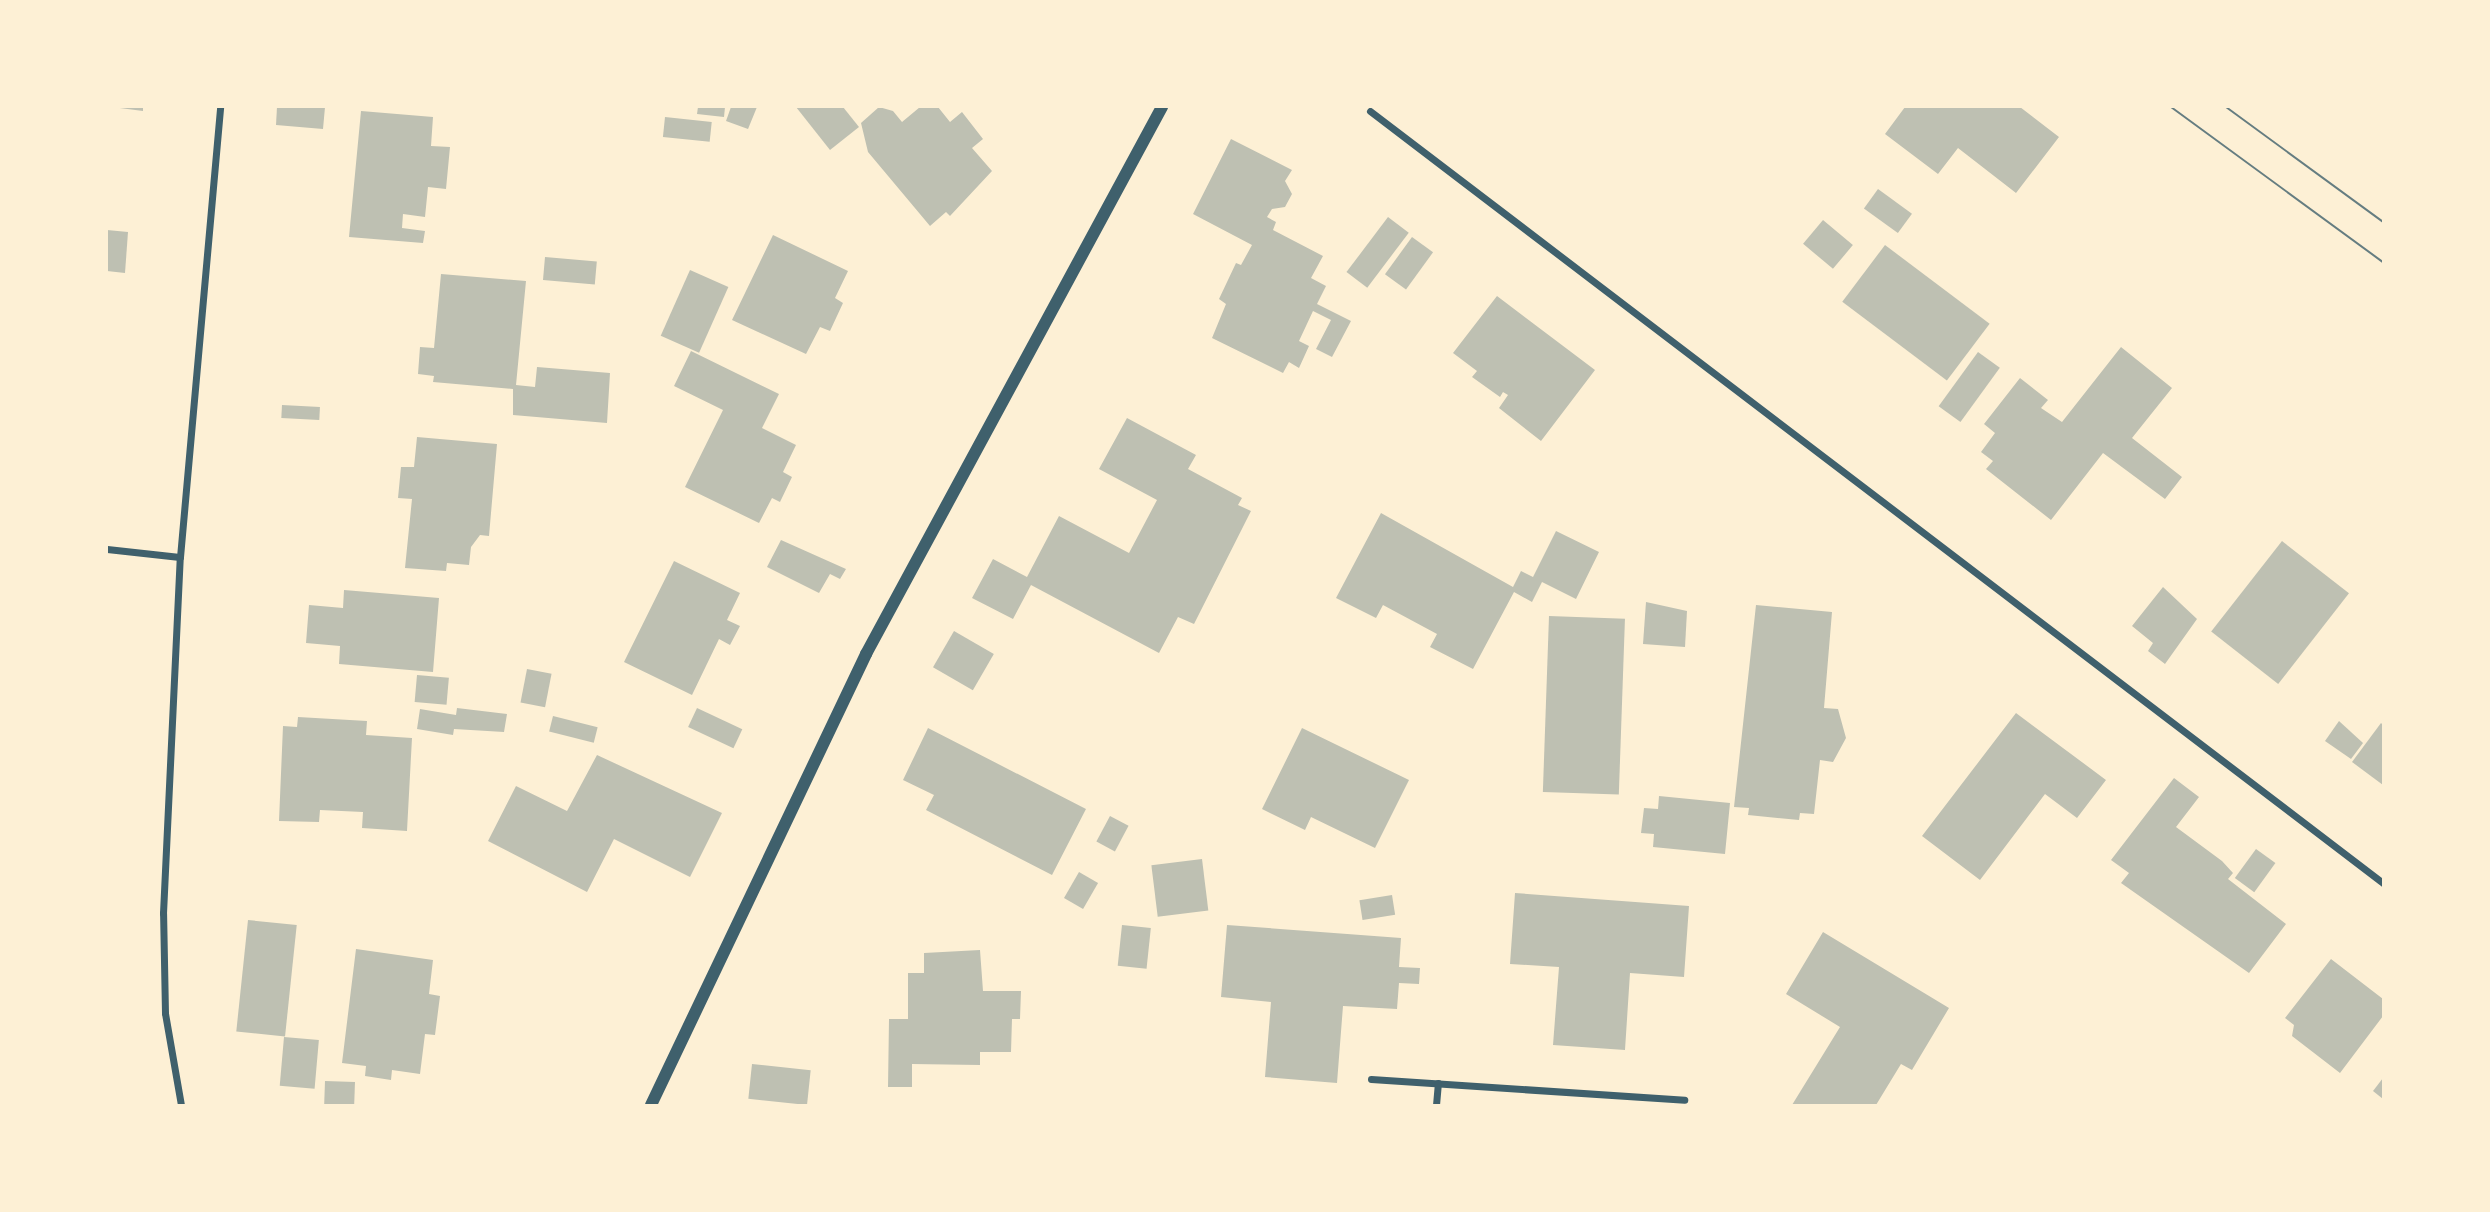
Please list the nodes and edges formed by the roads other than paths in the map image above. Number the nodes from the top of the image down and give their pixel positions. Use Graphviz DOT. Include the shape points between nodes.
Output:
graph roads {
  1 [pos="220,107"];
  2 [pos="1161,107"];
  3 [pos="1370,111"];
  4 [pos="107,549"];
  5 [pos="180,557"];
  6 [pos="2383,883"];
  7 [pos="1371,1079"];
  8 [pos="1438,1083"];
  9 [pos="1684,1100"];
  10 [pos="181,1105"];
  11 [pos="651,1105"];
  12 [pos="1436,1105"];
  1 -- 5 [label="street"];
  2 -- 11 [label="street" via="866,654"];
  3 -- 6 [label="street"];
  4 -- 5 [label="street"];
  5 -- 10 [label="street" via="163,913 165,1013"];
  7 -- 8 [label="street"];
  8 -- 9 [label="street"];
  8 -- 12 [label="street"];
}
